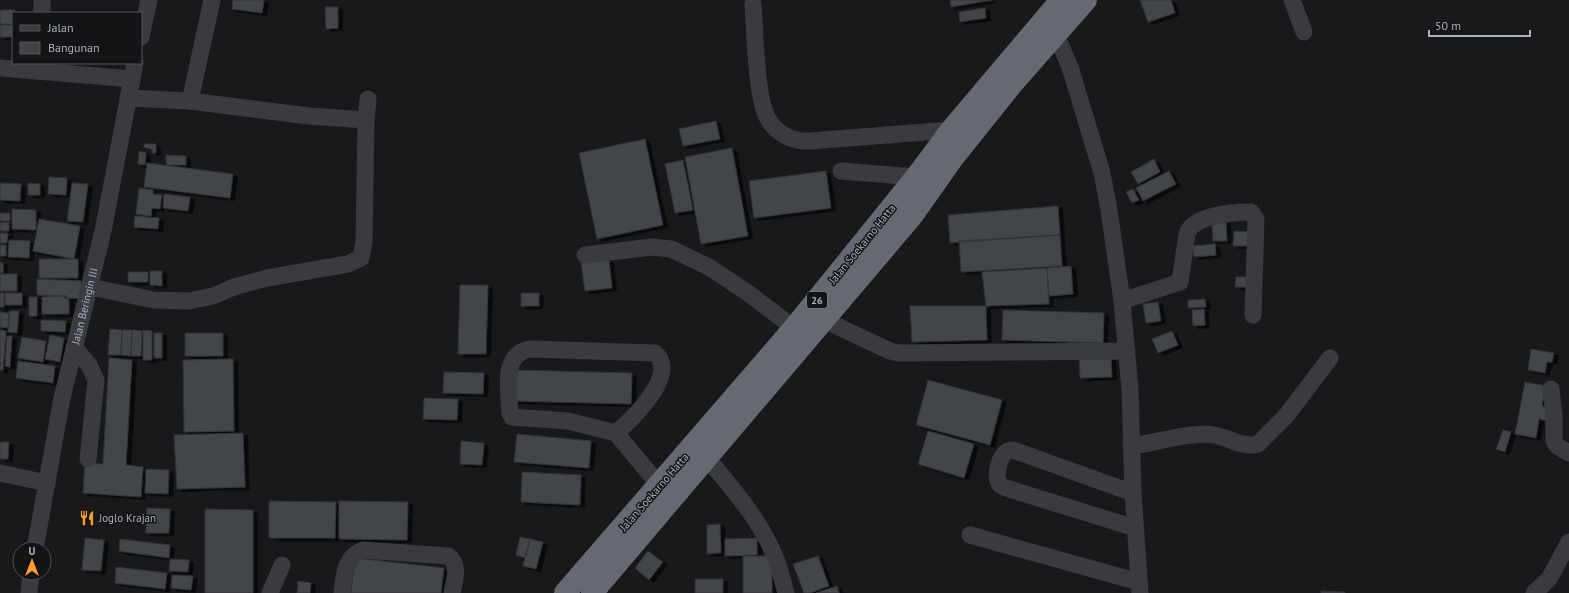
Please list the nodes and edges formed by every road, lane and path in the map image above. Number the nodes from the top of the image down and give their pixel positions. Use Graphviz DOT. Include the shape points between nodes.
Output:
graph roads {
  1 [pos="42,0"];
  2 [pos="149,0"];
  3 [pos="212,0"];
  4 [pos="1061,0"];
  5 [pos="1086,0"];
  6 [pos="1292,0"];
  7 [pos="753,4"];
  8 [pos="42,12"];
  9 [pos="142,32"];
  10 [pos="1304,32"];
  11 [pos="1056,35"];
  12 [pos="135,64"];
  13 [pos="39,67"];
  14 [pos="0,68"];
  15 [pos="132,79"];
  16 [pos="128,98"];
  17 [pos="368,99"];
  18 [pos="190,101"];
  19 [pos="366,120"];
  20 [pos="951,130"];
  21 [pos="945,154"];
  22 [pos="841,171"];
  23 [pos="916,177"];
  24 [pos="585,255"];
  25 [pos="90,287"];
  26 [pos="1122,301"];
  27 [pos="1253,315"];
  28 [pos="824,320"];
  29 [pos="794,328"];
  30 [pos="74,347"];
  31 [pos="1126,351"];
  32 [pos="1330,358"];
  33 [pos="1551,389"];
  34 [pos="616,433"];
  35 [pos="1131,446"];
  36 [pos="1569,453"];
  37 [pos="706,457"];
  38 [pos="88,460"];
  39 [pos="0,472"];
  40 [pos="47,484"];
  41 [pos="659,485"];
  42 [pos="1133,493"];
  43 [pos="1135,528"];
  44 [pos="970,535"];
  45 [pos="36,541"];
  46 [pos="1569,542"];
  47 [pos="282,565"];
  48 [pos="30,581"];
  49 [pos="1139,588"];
  50 [pos="598,590"];
  51 [pos="29,593"];
  52 [pos="270,593"];
  53 [pos="342,593"];
  54 [pos="452,593"];
  55 [pos="565,593"];
  56 [pos="786,593"];
  57 [pos="1534,593"];
  1 -- 8 [label="street"];
  2 -- 9 [label="street"];
  3 -- 18 [label="street"];
  4 -- 20 [label="highway, Jalan Soekarno Hatta / 26"];
  5 -- 11 [label="highway, Jalan Soekarno Hatta / 26"];
  6 -- 10 [label="street"];
  7 -- 20 [label="street" via="764,110 773,125 792,140 810,141"];
  11 -- 21 [label="highway, Jalan Soekarno Hatta / 26"];
  11 -- 26 [label="street" via="1070,67 1102,173"];
  12 -- 15 [label="street, Jalan Beringin III"];
  13 -- 14 [label="street"];
  13 -- 15 [label="street"];
  15 -- 16 [label="street, Jalan Beringin III"];
  16 -- 18 [label="street"];
  16 -- 25 [label="street, Jalan Beringin III"];
  17 -- 19 [label="street"];
  18 -- 19 [label="street" via="308,116"];
  19 -- 25 [label="street" via="364,242 363,253 356,261 267,278 189,302 154,300"];
  20 -- 21 [label="highway, Jalan Soekarno Hatta / 26"];
  21 -- 23 [label="highway, Jalan Soekarno Hatta / 26"];
  21 -- 28 [label="highway, Jalan Soekarno Hatta / 26" via="912,216"];
  22 -- 23 [label="street"];
  23 -- 29 [label="highway, Jalan Soekarno Hatta / 26"];
  24 -- 29 [label="street" via="652,247 671,249 709,267"];
  25 -- 30 [label="street, Jalan Beringin III"];
  26 -- 27 [label="street" via="1180,282 1187,234 1194,225 1219,215 1251,212 1256,219"];
  26 -- 31 [label="street"];
  28 -- 31 [label="street" via="898,353"];
  28 -- 37 [label="highway, Jalan Soekarno Hatta / 26"];
  29 -- 41 [label="highway, Jalan Soekarno Hatta / 26"];
  30 -- 38 [label="street" via="92,369 96,384"];
  30 -- 40 [label="street, Jalan Beringin III"];
  31 -- 35 [label="street"];
  32 -- 35 [label="street" via="1286,416 1258,444 1244,445 1202,434"];
  33 -- 36 [label="street" via="1554,441"];
  34 -- 34 [label="street" via="638,412 659,382 662,366 660,358 655,353 529,349 512,359 509,372 512,416 568,421"];
  34 -- 41 [label="street"];
  35 -- 42 [label="street"];
  37 -- 50 [label="highway, Jalan Soekarno Hatta / 26"];
  37 -- 56 [label="street" via="737,494 765,535 778,565"];
  39 -- 40 [label="street"];
  40 -- 45 [label="street, Jalan Beringin III"];
  41 -- 55 [label="highway, Jalan Soekarno Hatta / 26"];
  42 -- 43 [label="street"];
  42 -- 43 [label="street" via="1014,450 1004,454 996,477 1003,487"];
  43 -- 49 [label="street"];
  44 -- 49 [label="street"];
  46 -- 57 [label="street" via="1549,579"];
  47 -- 52 [label="street"];
  48 -- 51 [label="street"];
  53 -- 54 [label="street" via="348,560 363,550 448,556 456,568"];
}
